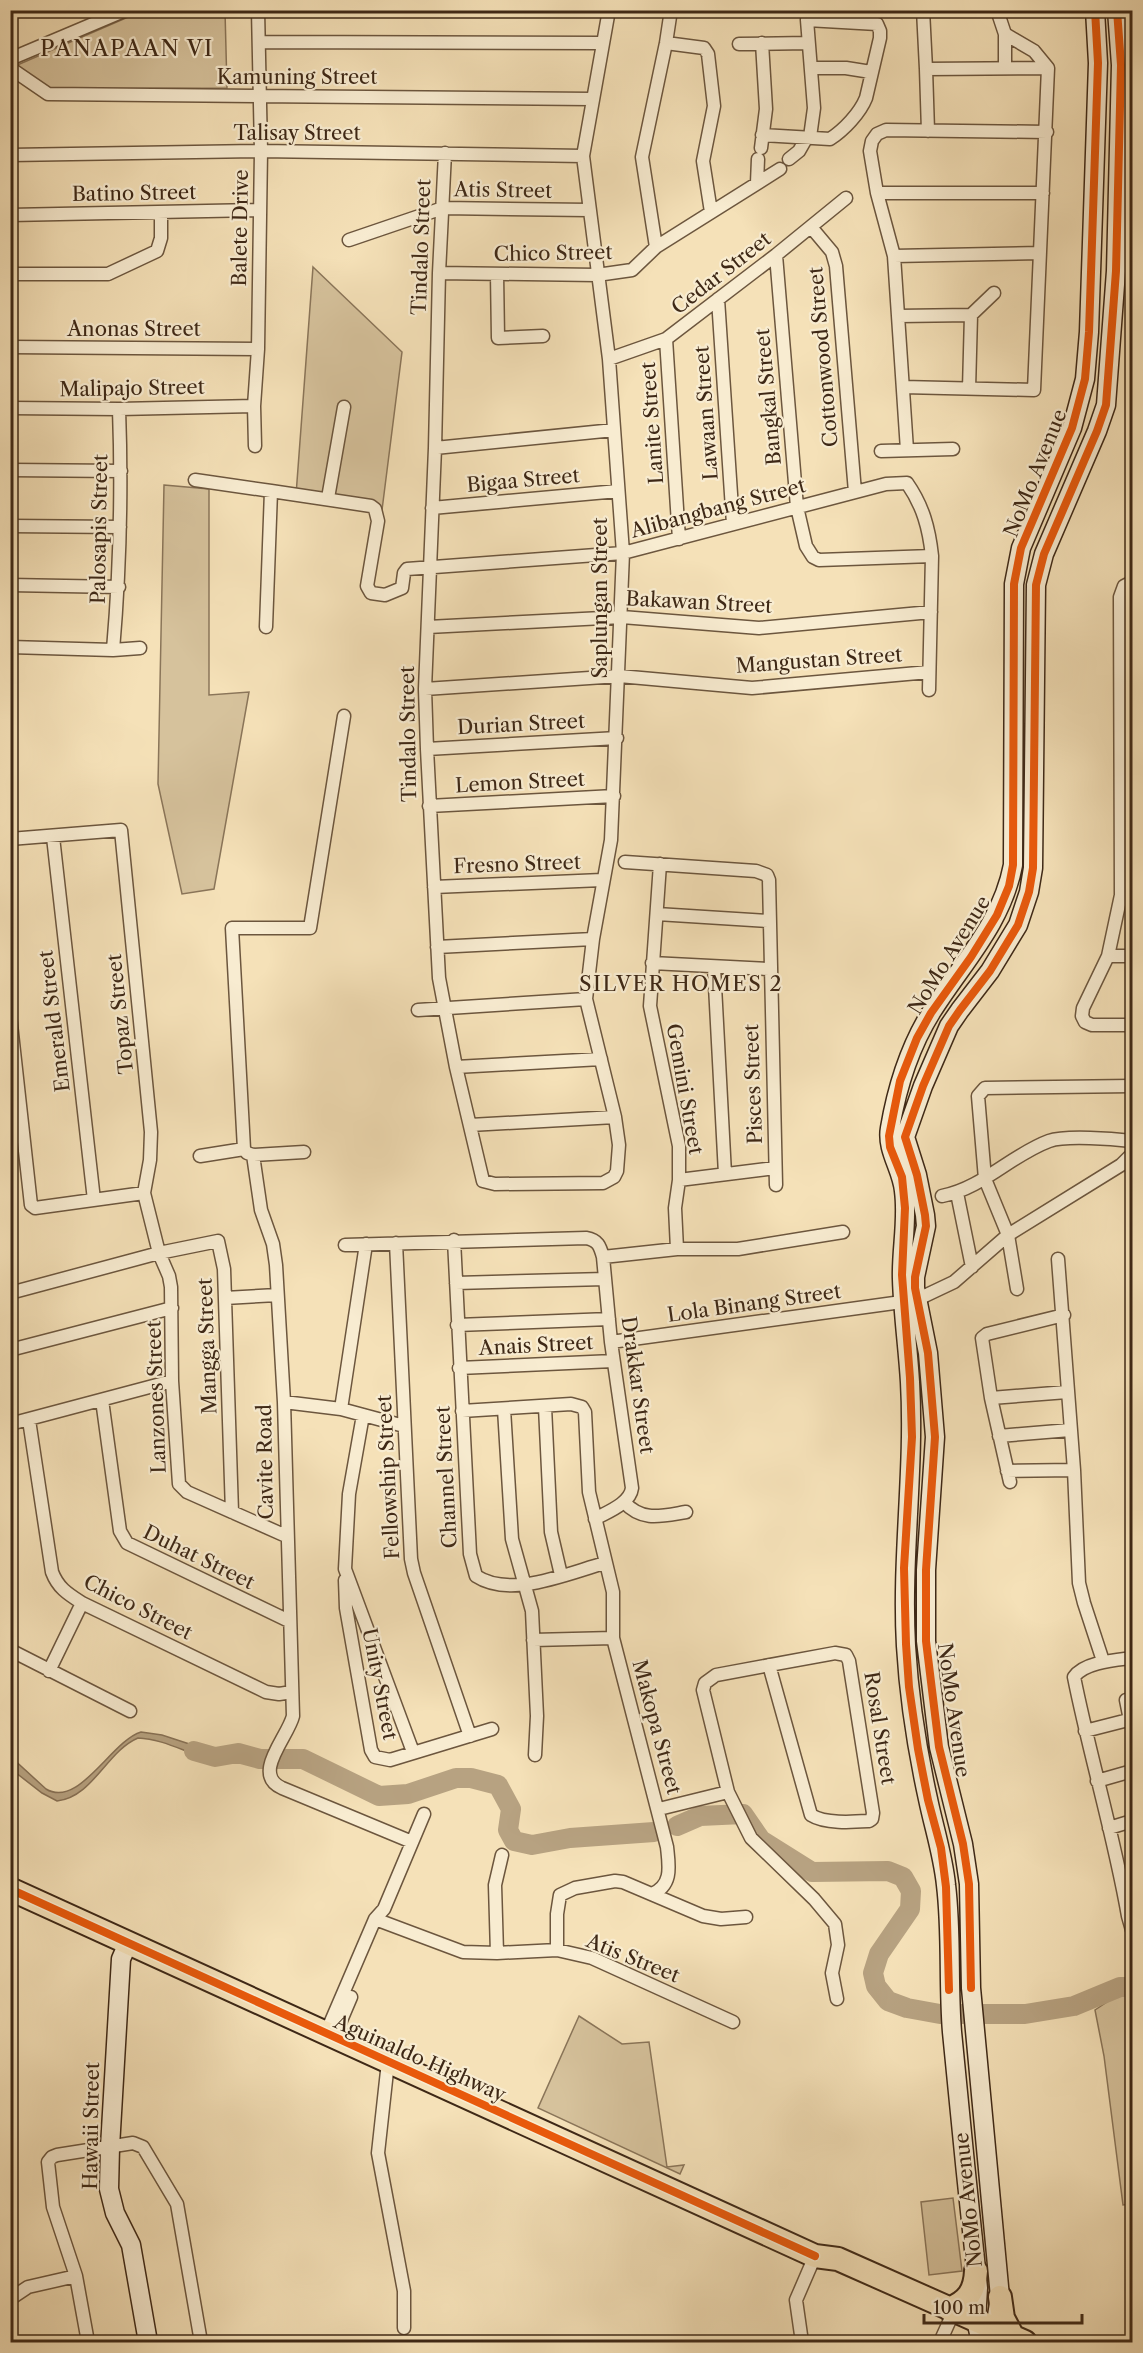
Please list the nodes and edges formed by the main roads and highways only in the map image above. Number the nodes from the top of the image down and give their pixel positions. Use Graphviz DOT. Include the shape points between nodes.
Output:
graph roads {
  1 [pos="1095,10"];
  2 [pos="1117,10"];
  3 [pos="910,1301"];
  4 [pos="10,1889"];
  5 [pos="128,1943"];
  6 [pos="976,2271"];
  7 [pos="1000,2297"];
  8 [pos="948,2321"];
  9 [pos="996,2335"];
  10 [pos="148,2343"];
  1 -- 3 [label="main road, NoMo Avenue" via="1098,63 1085,379 1072,428 1022,548 1014,584 1013,865 1009,886 986,934 917,1038 900,1081 891,1125 890,1147 905,1196"];
  2 -- 3 [label="main road, NoMo Avenue" via="1121,65 1116,271 1106,405 1044,554 1036,585 1034,868 1018,925 950,1026 905,1137 926,1226"];
  3 -- 6 [label="main road, NoMo Avenue" via="912,1437 904,1568 906,1644 918,1749 946,1887 952,2032"];
  3 -- 7 [label="main road, NoMo Avenue" via="929,1362 934,1437 926,1641 939,1747 969,1884 974,2030"];
  4 -- 5 [label="highway, Aguinaldo Highway"];
  5 -- 8 [label="highway, Aguinaldo Highway" via="815,2256 838,2259"];
  5 -- 10 [label="main road, Hawaii Street" via="121,1959 110,2195 131,2245"];
  6 -- 8 [label="highway" via="970,2294"];
  6 -- 9 [label="main road, NoMo Avenue" via="979,2296"];
  7 -- 9 [label="highway" via="1003,2318"];
  8 -- 9 [label="highway, Aguinaldo Highway"];
}
